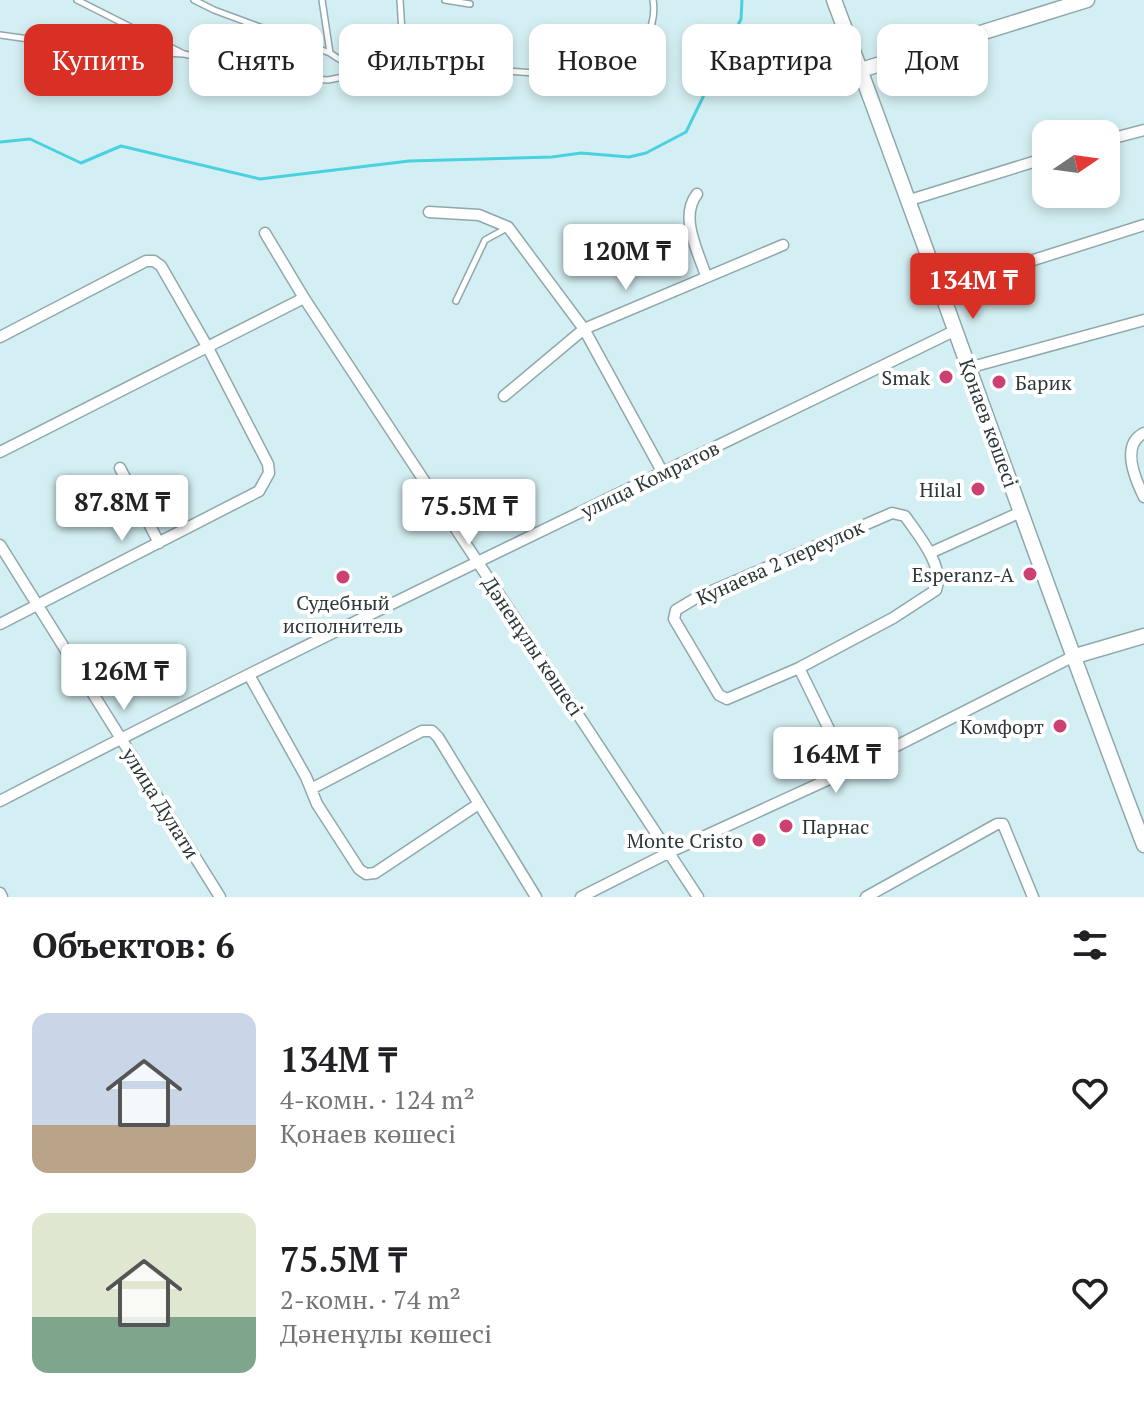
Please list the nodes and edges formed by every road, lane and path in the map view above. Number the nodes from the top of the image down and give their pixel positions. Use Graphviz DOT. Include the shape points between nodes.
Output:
graph roads {
  1 [pos="77,0"];
  2 [pos="194,0"];
  3 [pos="322,0"];
  4 [pos="400,0"];
  5 [pos="445,0"];
  6 [pos="653,0"];
  7 [pos="834,0"];
  8 [pos="1087,0"];
  9 [pos="470,4"];
  10 [pos="401,24"];
  11 [pos="843,24"];
  12 [pos="0,35"];
  13 [pos="330,53"];
  14 [pos="184,54"];
  15 [pos="339,59"];
  16 [pos="861,70"];
  17 [pos="513,71"];
  18 [pos="339,78"];
  19 [pos="1144,130"];
  20 [pos="1120,136"];
  21 [pos="1032,162"];
  22 [pos="697,194"];
  23 [pos="910,200"];
  24 [pos="429,212"];
  25 [pos="1144,225"];
  26 [pos="508,227"];
  27 [pos="265,233"];
  28 [pos="783,245"];
  29 [pos="706,276"];
  30 [pos="942,289"];
  31 [pos="304,298"];
  32 [pos="456,301"];
  33 [pos="1144,320"];
  34 [pos="584,329"];
  35 [pos="956,330"];
  36 [pos="0,337"];
  37 [pos="208,348"];
  38 [pos="968,368"];
  39 [pos="504,396"];
  40 [pos="1144,433"];
  41 [pos="0,452"];
  42 [pos="120,468"];
  43 [pos="663,473"];
  44 [pos="1144,497"];
  45 [pos="1021,512"];
  46 [pos="159,543"];
  47 [pos="0,545"];
  48 [pos="930,553"];
  49 [pos="477,562"];
  50 [pos="38,605"];
  51 [pos="0,624"];
  52 [pos="1144,636"];
  53 [pos="1072,657"];
  54 [pos="799,668"];
  55 [pos="249,675"];
  56 [pos="120,738"];
  57 [pos="849,770"];
  58 [pos="311,789"];
  59 [pos="0,801"];
  60 [pos="477,805"];
  61 [pos="1144,845"];
  62 [pos="670,852"];
  63 [pos="220,897"];
  64 [pos="536,897"];
  65 [pos="581,897"];
  66 [pos="698,897"];
  67 [pos="866,897"];
  68 [pos="1033,897"];
  1 -- 14 [label="lane"];
  2 -- 13 [label="lane"];
  3 -- 13 [label="lane"];
  4 -- 10 [label="lane"];
  5 -- 9 [label="lane"];
  6 -- 17 [label="lane" via="647,40 625,66 600,76"];
  7 -- 11 [label="main road, Қонаев көшесі"];
  8 -- 16 [label="main road"];
  12 -- 14 [label="lane"];
  13 -- 15 [label="lane"];
  14 -- 18 [label="lane" via="298,78"];
  16 -- 23 [label="main road, Қонаев көшесі"];
  19 -- 20 [label="street"];
  21 -- 23 [label="street"];
  22 -- 29 [label="street" via="689,220"];
  23 -- 30 [label="main road, Қонаев көшесі"];
  24 -- 26 [label="street" via="479,215"];
  25 -- 30 [label="street"];
  26 -- 32 [label="lane" via="485,240"];
  26 -- 34 [label="street"];
  27 -- 31 [label="street, Дәненұлы көшесі"];
  28 -- 29 [label="street"];
  29 -- 34 [label="street"];
  30 -- 35 [label="main road, Қонаев көшесі"];
  31 -- 37 [label="street"];
  31 -- 49 [label="street, Дәненұлы көшесі"];
  33 -- 38 [label="street"];
  34 -- 39 [label="street"];
  34 -- 43 [label="street"];
  35 -- 38 [label="main road, Қонаев көшесі"];
  35 -- 43 [label="street, улица Комратов"];
  36 -- 37 [label="street" via="154,261"];
  37 -- 41 [label="street"];
  37 -- 46 [label="street" via="269,473 259,491"];
  38 -- 45 [label="main road, Қонаев көшесі"];
  40 -- 44 [label="street" via="1131,449 1134,479"];
  42 -- 46 [label="street"];
  43 -- 49 [label="street, улица Комратов"];
  45 -- 48 [label="street"];
  45 -- 53 [label="main road, Қонаев көшесі"];
  46 -- 50 [label="street"];
  47 -- 50 [label="street, улица Дулати"];
  48 -- 54 [label="street, Кунаева 2 переулок" via="939,583 936,590"];
  48 -- 54 [label="street, Кунаева 2 переулок" via="905,516 892,513 696,598 674,613 723,698"];
  49 -- 55 [label="street, улица Комратов"];
  49 -- 62 [label="street, Дәненұлы көшесі"];
  50 -- 51 [label="street"];
  50 -- 56 [label="street, улица Дулати"];
  52 -- 53 [label="main road"];
  53 -- 57 [label="street"];
  53 -- 61 [label="main road, Қонаев көшесі"];
  54 -- 57 [label="street"];
  55 -- 56 [label="street, улица Комратов"];
  55 -- 58 [label="street"];
  56 -- 59 [label="street, улица Комратов"];
  56 -- 63 [label="street, улица Дулати"];
  57 -- 62 [label="street"];
  58 -- 60 [label="street" via="422,731 432,731"];
  58 -- 60 [label="street" via="366,874"];
  60 -- 64 [label="street"];
  62 -- 65 [label="street"];
  62 -- 66 [label="street, Дәненұлы көшесі"];
  67 -- 68 [label="street" via="997,824 1006,827"];
}
